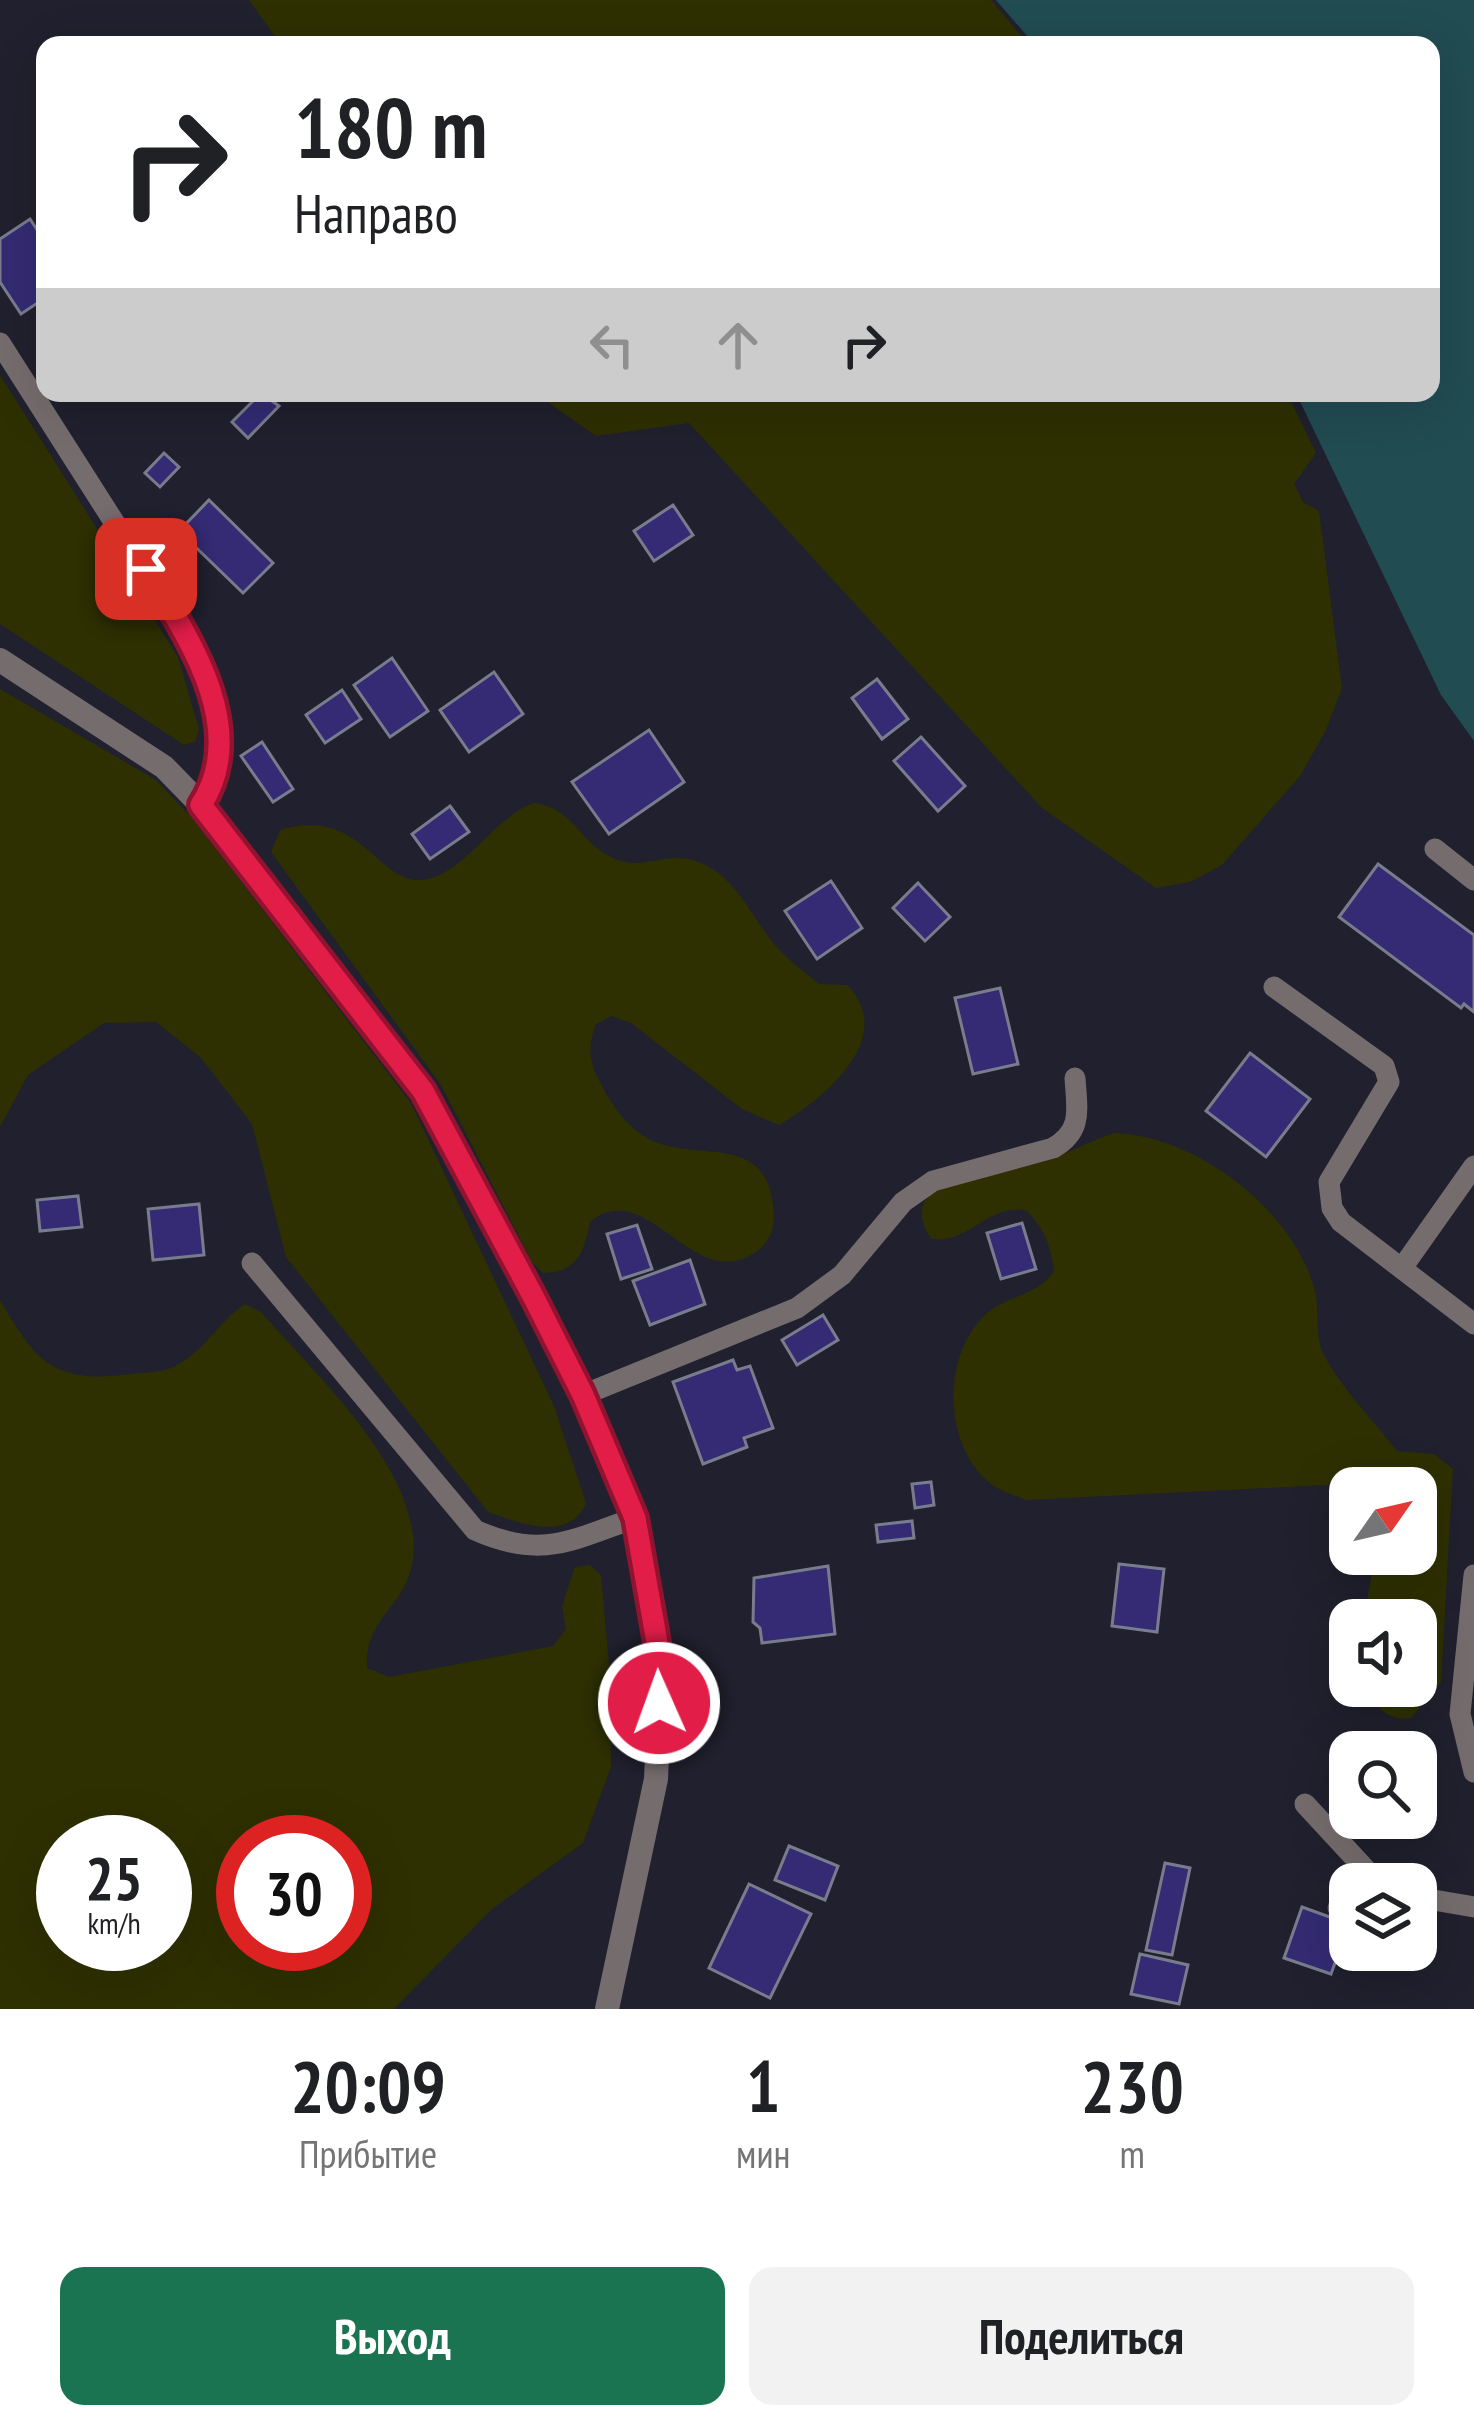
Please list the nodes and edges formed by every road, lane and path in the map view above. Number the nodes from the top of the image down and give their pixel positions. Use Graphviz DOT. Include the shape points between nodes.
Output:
graph roads {
  1 [pos="0,343"];
  2 [pos="36,399"];
  3 [pos="38,402"];
  4 [pos="0,660"];
  5 [pos="201,805"];
  6 [pos="1435,849"];
  7 [pos="1474,880"];
  8 [pos="1274,987"];
  9 [pos="1076,1078"];
  10 [pos="1474,1166"];
  11 [pos="252,1263"];
  12 [pos="1402,1268"];
  13 [pos="1474,1324"];
  14 [pos="583,1395"];
  15 [pos="635,1518"];
  16 [pos="1474,1575"];
  17 [pos="1474,1772"];
  18 [pos="1305,1804"];
  19 [pos="1360,1863"];
  20 [pos="1437,1901"];
  21 [pos="1474,1907"];
  22 [pos="607,2009"];
  1 -- 2 [label="lane"];
  3 -- 5 [label="lane" via="195,649 218,722 216,781"];
  4 -- 5 [label="street" via="164,767"];
  5 -- 14 [label="street" via="423,1091"];
  6 -- 7 [label="lane"];
  8 -- 12 [label="lane" via="1389,1075 1329,1182 1329,1197 1341,1222"];
  9 -- 14 [label="lane" via="1078,1125 1070,1138 934,1181 903,1202 842,1275 797,1308"];
  10 -- 12 [label="lane"];
  11 -- 15 [label="lane" via="476,1530 504,1544 550,1548"];
  12 -- 13 [label="lane"];
  14 -- 15 [label="street"];
  15 -- 22 [label="street" via="661,1665 656,1779"];
  16 -- 17 [label="lane" via="1460,1714"];
  18 -- 19 [label="lane"];
  20 -- 21 [label="lane"];
}
